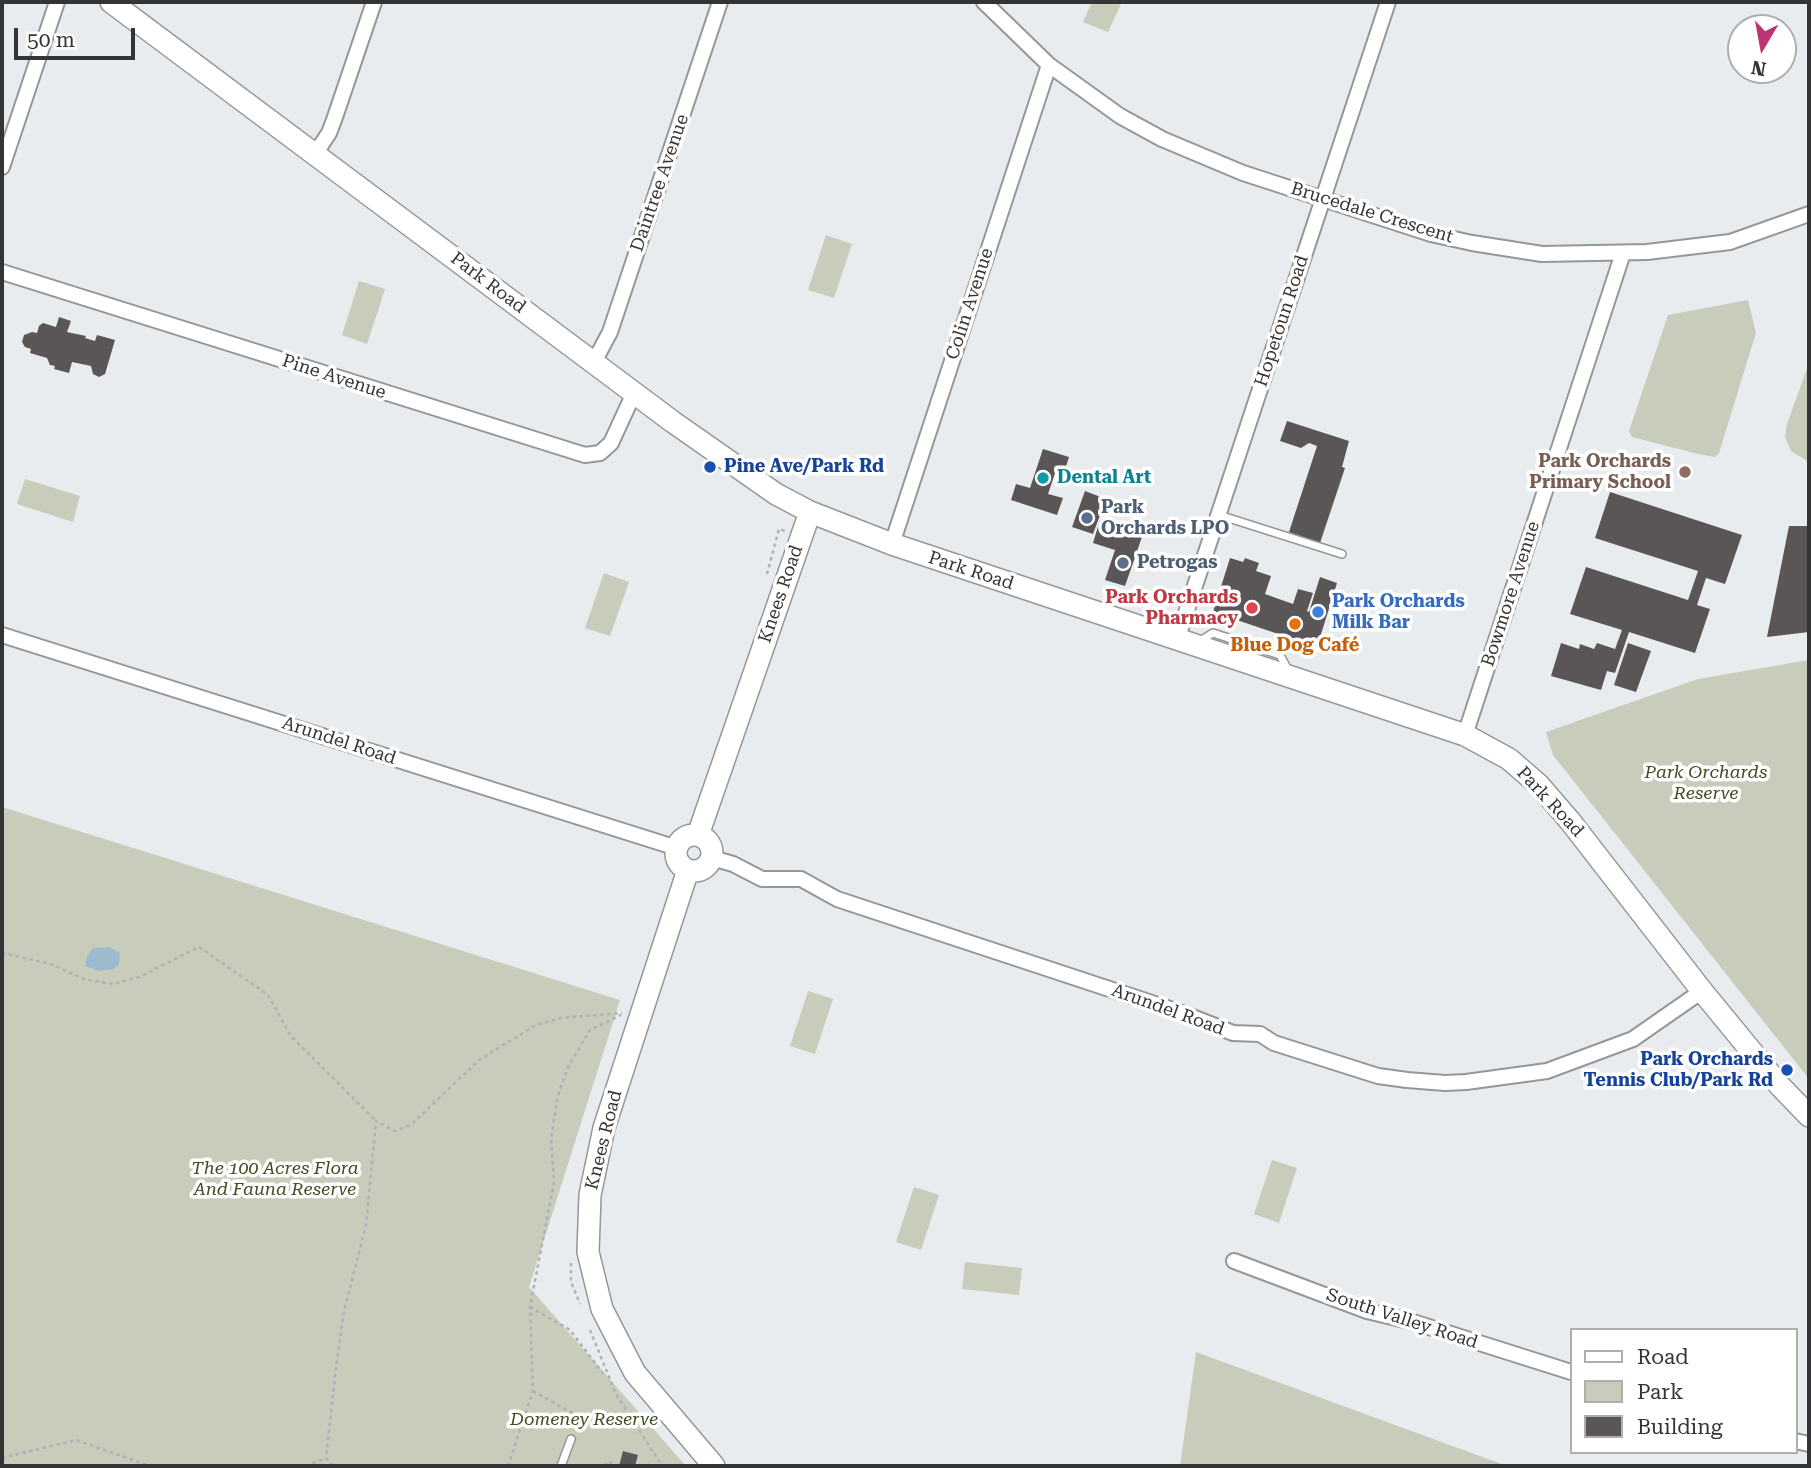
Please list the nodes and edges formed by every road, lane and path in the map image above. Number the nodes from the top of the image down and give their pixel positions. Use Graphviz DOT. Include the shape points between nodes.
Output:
graph roads {
  1 [pos="57,2"];
  2 [pos="111,2"];
  3 [pos="374,2"];
  4 [pos="720,2"];
  5 [pos="985,2"];
  6 [pos="1388,2"];
  7 [pos="1049,65"];
  8 [pos="315,154"];
  9 [pos="2,167"];
  10 [pos="1322,200"];
  11 [pos="1809,214"];
  12 [pos="1623,253"];
  13 [pos="2,272"];
  14 [pos="594,362"];
  15 [pos="634,393"];
  16 [pos="810,512"];
  17 [pos="1218,514"];
  18 [pos="892,544"];
  19 [pos="1342,554"];
  20 [pos="2,635"];
  21 [pos="1185,643"];
  22 [pos="1465,735"];
  23 [pos="698,835"];
  24 [pos="677,848"];
  25 [pos="712,858"];
  26 [pos="688,870"];
  27 [pos="2,953"];
  28 [pos="1702,991"];
  29 [pos="1809,1116"];
  30 [pos="376,1121"];
  31 [pos="1234,1261"];
  32 [pos="530,1307"];
  33 [pos="1570,1372"];
  34 [pos="605,1376"];
  35 [pos="533,1391"];
  36 [pos="571,1439"];
  37 [pos="2,1458"];
  38 [pos="326,1458"];
  39 [pos="150,1466"];
  40 [pos="306,1466"];
  41 [pos="332,1466"];
  42 [pos="508,1466"];
  43 [pos="561,1466"];
  44 [pos="605,1466"];
  45 [pos="617,1466"];
  46 [pos="714,1466"];
  1 -- 9 [label="street"];
  2 -- 8 [label="street, Park Road"];
  3 -- 8 [label="street" via="329,133"];
  4 -- 14 [label="street, Daintree Avenue" via="610,332"];
  5 -- 7 [label="street, Brucedale Crescent"];
  6 -- 10 [label="street, Hopetoun Road"];
  7 -- 10 [label="street, Brucedale Crescent" via="1120,116 1163,139"];
  7 -- 18 [label="street, Colin Avenue"];
  8 -- 14 [label="street, Park Road"];
  10 -- 12 [label="street, Brucedale Crescent" via="1472,243 1542,254"];
  10 -- 17 [label="street, Hopetoun Road"];
  11 -- 12 [label="street, Brucedale Crescent" via="1730,242"];
  12 -- 22 [label="street, Bowmore Avenue"];
  13 -- 15 [label="street, Pine Avenue" via="585,456 600,453 611,443"];
  14 -- 15 [label="street, Park Road"];
  15 -- 16 [label="street, Park Road" via="743,473"];
  16 -- 18 [label="street, Park Road"];
  16 -- 23 [label="street, Knees Road"];
  17 -- 19 [label="lane"];
  17 -- 21 [label="street, Hopetoun Road"];
  18 -- 21 [label="street, Park Road"];
  20 -- 24 [label="street, Arundel Road"];
  21 -- 22 [label="street, Park Road"];
  22 -- 28 [label="street, Park Road" via="1509,759 1539,785"];
  23 -- 24 [label="street" via="682,839"];
  23 -- 25 [label="street" via="712,846"];
  24 -- 26 [label="street" via="680,864"];
  25 -- 26 [label="street" via="705,868"];
  25 -- 28 [label="street, Arundel Road" via="762,879 801,880 837,899 1233,1033 1260,1034 1274,1043 1378,1076 1407,1080 1456,1082 1547,1071 1633,1039"];
  26 -- 46 [label="street, Knees Road" via="604,1128 590,1195 588,1252 602,1309 635,1373"];
  27 -- 30 [label="path" via="113,984 139,977 199,947 268,995 290,1035"];
  28 -- 29 [label="street, Park Road"];
  30 -- 32 [label="path" via="395,1131 412,1124 479,1060 536,1025 561,1018 624,1013 590,1030 558,1095 551,1138 554,1182"];
  30 -- 38 [label="path" via="366,1225 344,1311"];
  31 -- 33 [label="street, South Valley Road" via="1367,1311"];
  32 -- 34 [label="path" via="570,1330"];
  32 -- 35 [label="path"];
  35 -- 36 [label="path" via="579,1417"];
  35 -- 42 [label="path"];
  36 -- 43 [label="lane"];
  37 -- 39 [label="path" via="76,1440"];
  38 -- 40 [label="path"];
  38 -- 41 [label="path"];
  44 -- 45 [label="path" via="608,1461"];
}
